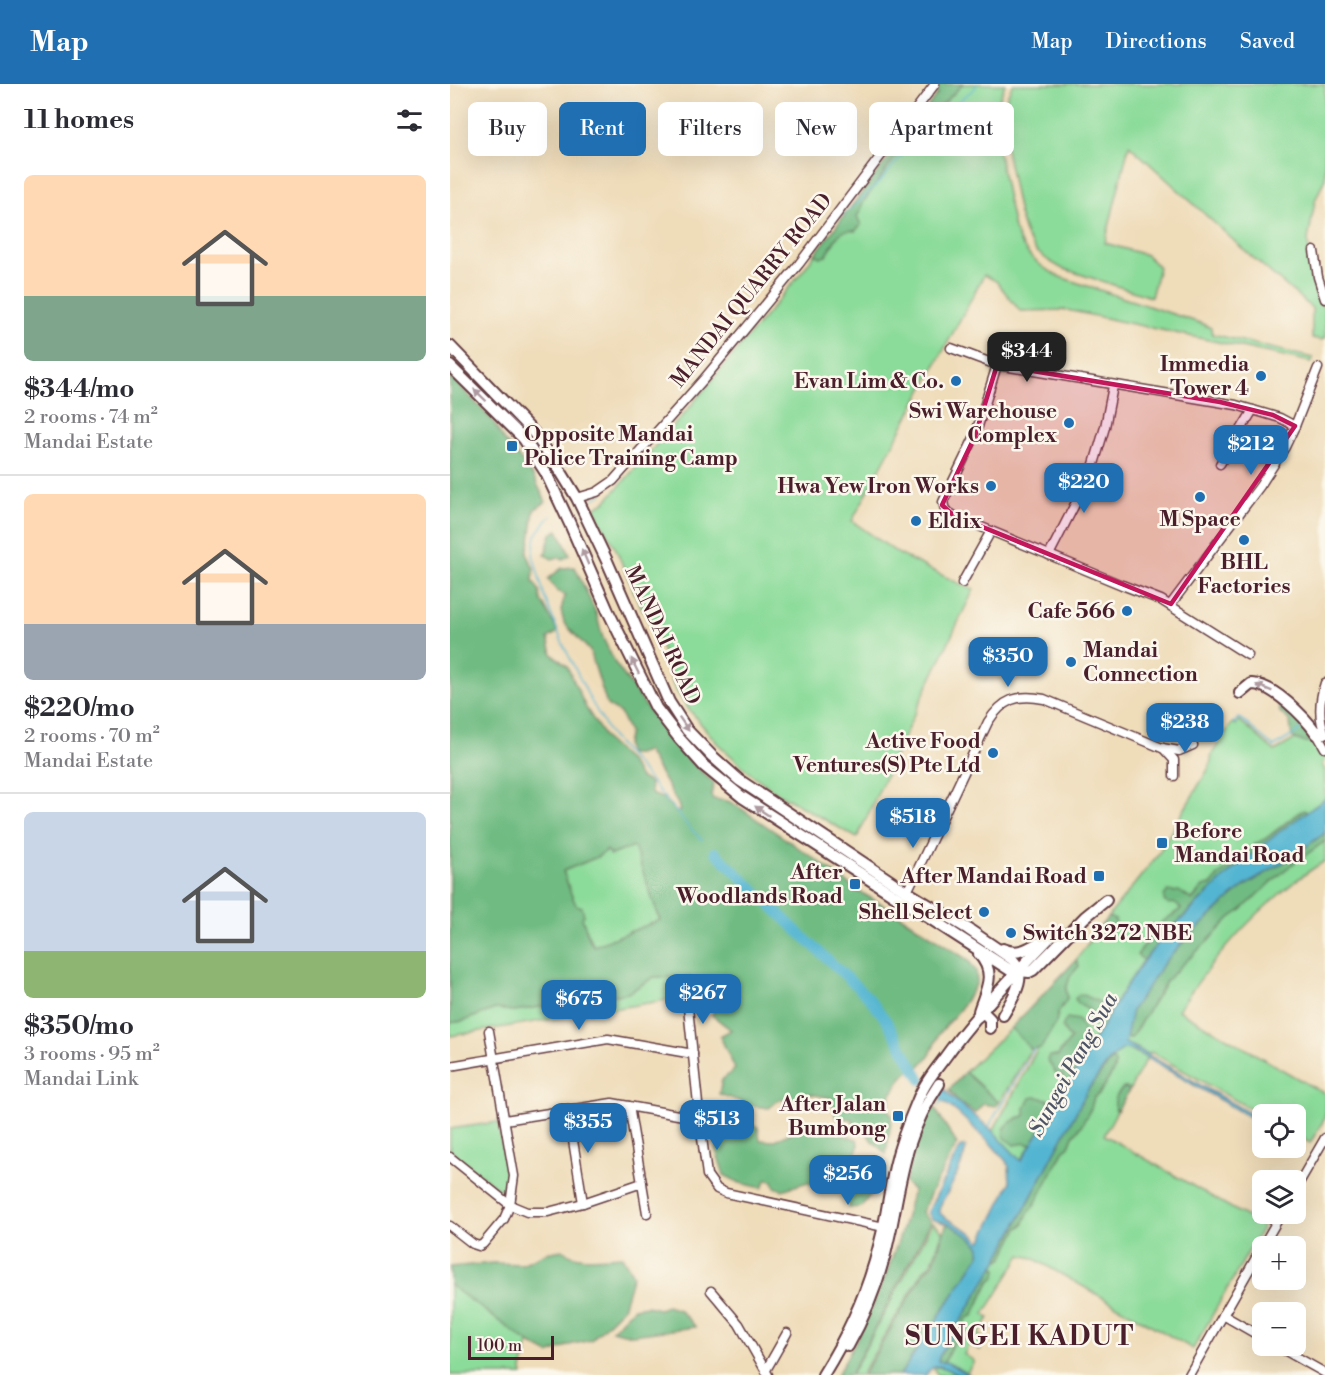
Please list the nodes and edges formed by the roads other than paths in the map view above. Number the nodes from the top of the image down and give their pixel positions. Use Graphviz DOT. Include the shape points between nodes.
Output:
graph roads {
  1 [pos="935,84"];
  2 [pos="1314,251"];
  3 [pos="1325,299"];
  4 [pos="450,346"];
  5 [pos="951,348"];
  6 [pos="997,365"];
  7 [pos="450,366"];
  8 [pos="1318,368"];
  9 [pos="1113,386"];
  10 [pos="1253,410"];
  11 [pos="1295,426"];
  12 [pos="1220,464"];
  13 [pos="577,498"];
  14 [pos="991,531"];
  15 [pos="1048,555"];
  16 [pos="962,583"];
  17 [pos="622,596"];
  18 [pos="1171,604"];
  19 [pos="608,610"];
  20 [pos="1248,655"];
  21 [pos="1325,683"];
  22 [pos="1240,693"];
  23 [pos="1321,734"];
  24 [pos="1193,745"];
  25 [pos="1162,748"];
  26 [pos="1325,748"];
  27 [pos="1174,776"];
  28 [pos="808,827"];
  29 [pos="811,843"];
  30 [pos="907,892"];
  31 [pos="1106,900"];
  32 [pos="989,943"];
  33 [pos="972,946"];
  34 [pos="1040,948"];
  35 [pos="1012,952"];
  36 [pos="1018,971"];
  37 [pos="687,998"];
  38 [pos="1003,1015"];
  39 [pos="977,1016"];
  40 [pos="990,1028"];
  41 [pos="489,1031"];
  42 [pos="693,1054"];
  43 [pos="494,1059"];
  44 [pos="450,1066"];
  45 [pos="927,1092"];
  46 [pos="629,1106"];
  47 [pos="568,1109"];
  48 [pos="700,1119"];
  49 [pos="505,1120"];
  50 [pos="1325,1138"];
  51 [pos="450,1157"];
  52 [pos="1306,1171"];
  53 [pos="642,1183"];
  54 [pos="583,1203"];
  55 [pos="510,1205"];
  56 [pos="647,1214"];
  57 [pos="1275,1224"];
  58 [pos="450,1226"];
  59 [pos="884,1227"];
  60 [pos="711,1291"];
  61 [pos="1224,1315"];
  62 [pos="787,1332"];
  63 [pos="1252,1332"];
  64 [pos="1295,1356"];
  65 [pos="767,1372"];
  66 [pos="1325,1373"];
  67 [pos="823,1375"];
  68 [pos="831,1375"];
  69 [pos="1189,1375"];
  1 -- 13 [label="street, MANDAI QUARRY ROAD" via="799,264 703,380 614,481"];
  2 -- 3 [label="street"];
  4 -- 13 [label="main road, MANDAI ROAD" via="534,433"];
  5 -- 6 [label="street"];
  6 -- 9 [label="street"];
  6 -- 14 [label="street" via="975,436 942,502 950,513"];
  19 -- 7 [label="main road, MANDAI ROAD, one-way" via="535,455 524,439"];
  8 -- 11 [label="street"];
  9 -- 10 [label="street"];
  9 -- 15 [label="street" via="1092,471"];
  10 -- 11 [label="street"];
  10 -- 12 [label="street"];
  11 -- 18 [label="street" via="1260,486"];
  13 -- 17 [label="main road, MANDAI ROAD"];
  14 -- 15 [label="street"];
  14 -- 16 [label="street"];
  15 -- 18 [label="street"];
  17 -- 19 [label="main road" via="622,608 615,613"];
  17 -- 28 [label="main road, MANDAI ROAD, one-way" via="669,702 687,730 739,780"];
  18 -- 20 [label="street"];
  29 -- 19 [label="main road, MANDAI ROAD, one-way" via="742,797 704,766 679,738 656,708"];
  21 -- 23 [label="street" via="1319,710"];
  23 -- 22 [label="main road, one-way" via="1287,702 1261,685 1248,685"];
  23 -- 26 [label="street"];
  24 -- 25 [label="street" via="1179,750"];
  25 -- 27 [label="street" via="1174,760"];
  25 -- 30 [label="street" via="1044,699 1029,696 1007,702 987,722"];
  28 -- 29 [label="main road" via="805,831"];
  28 -- 30 [label="main road, MANDAI ROAD"];
  29 -- 33 [label="main road, MANDAI ROAD"];
  30 -- 32 [label="main road, MANDAI ROAD"];
  31 -- 36 [label="main road" via="1036,968"];
  32 -- 35 [label="main road"];
  32 -- 36 [label="main road" via="1012,959"];
  33 -- 36 [label="main road, MANDAI ROAD"];
  33 -- 39 [label="main road" via="989,970 988,987"];
  34 -- 35 [label="main road" via="1027,954"];
  34 -- 35 [label="main road" via="1050,937 1026,951"];
  34 -- 36 [label="main road"];
  36 -- 38 [label="main road" via="1017,992"];
  36 -- 39 [label="main road"];
  37 -- 42 [label="street"];
  39 -- 40 [label="main road" via="985,1014 990,1019"];
  39 -- 45 [label="main road" via="957,1039"];
  41 -- 43 [label="street"];
  42 -- 43 [label="street" via="608,1039"];
  42 -- 48 [label="street"];
  43 -- 44 [label="street"];
  43 -- 49 [label="street"];
  45 -- 59 [label="main road" via="908,1122 899,1149"];
  45 -- 68 [label="main road" via="905,1159 878,1278 853,1337"];
  46 -- 47 [label="street" via="612,1102"];
  46 -- 48 [label="street"];
  46 -- 53 [label="street"];
  47 -- 49 [label="street"];
  47 -- 54 [label="street"];
  48 -- 59 [label="street" via="707,1175 717,1189"];
  49 -- 55 [label="street" via="514,1176"];
  50 -- 52 [label="street"];
  51 -- 55 [label="street"];
  53 -- 54 [label="street"];
  53 -- 56 [label="street"];
  54 -- 55 [label="street" via="548,1212 527,1212"];
  55 -- 58 [label="street" via="504,1219 483,1244 476,1246"];
  57 -- 61 [label="street"];
  59 -- 67 [label="main road" via="861,1302"];
  60 -- 65 [label="street" via="739,1324"];
  61 -- 63 [label="street"];
  61 -- 69 [label="street"];
  62 -- 65 [label="street"];
  64 -- 66 [label="street"];
}
